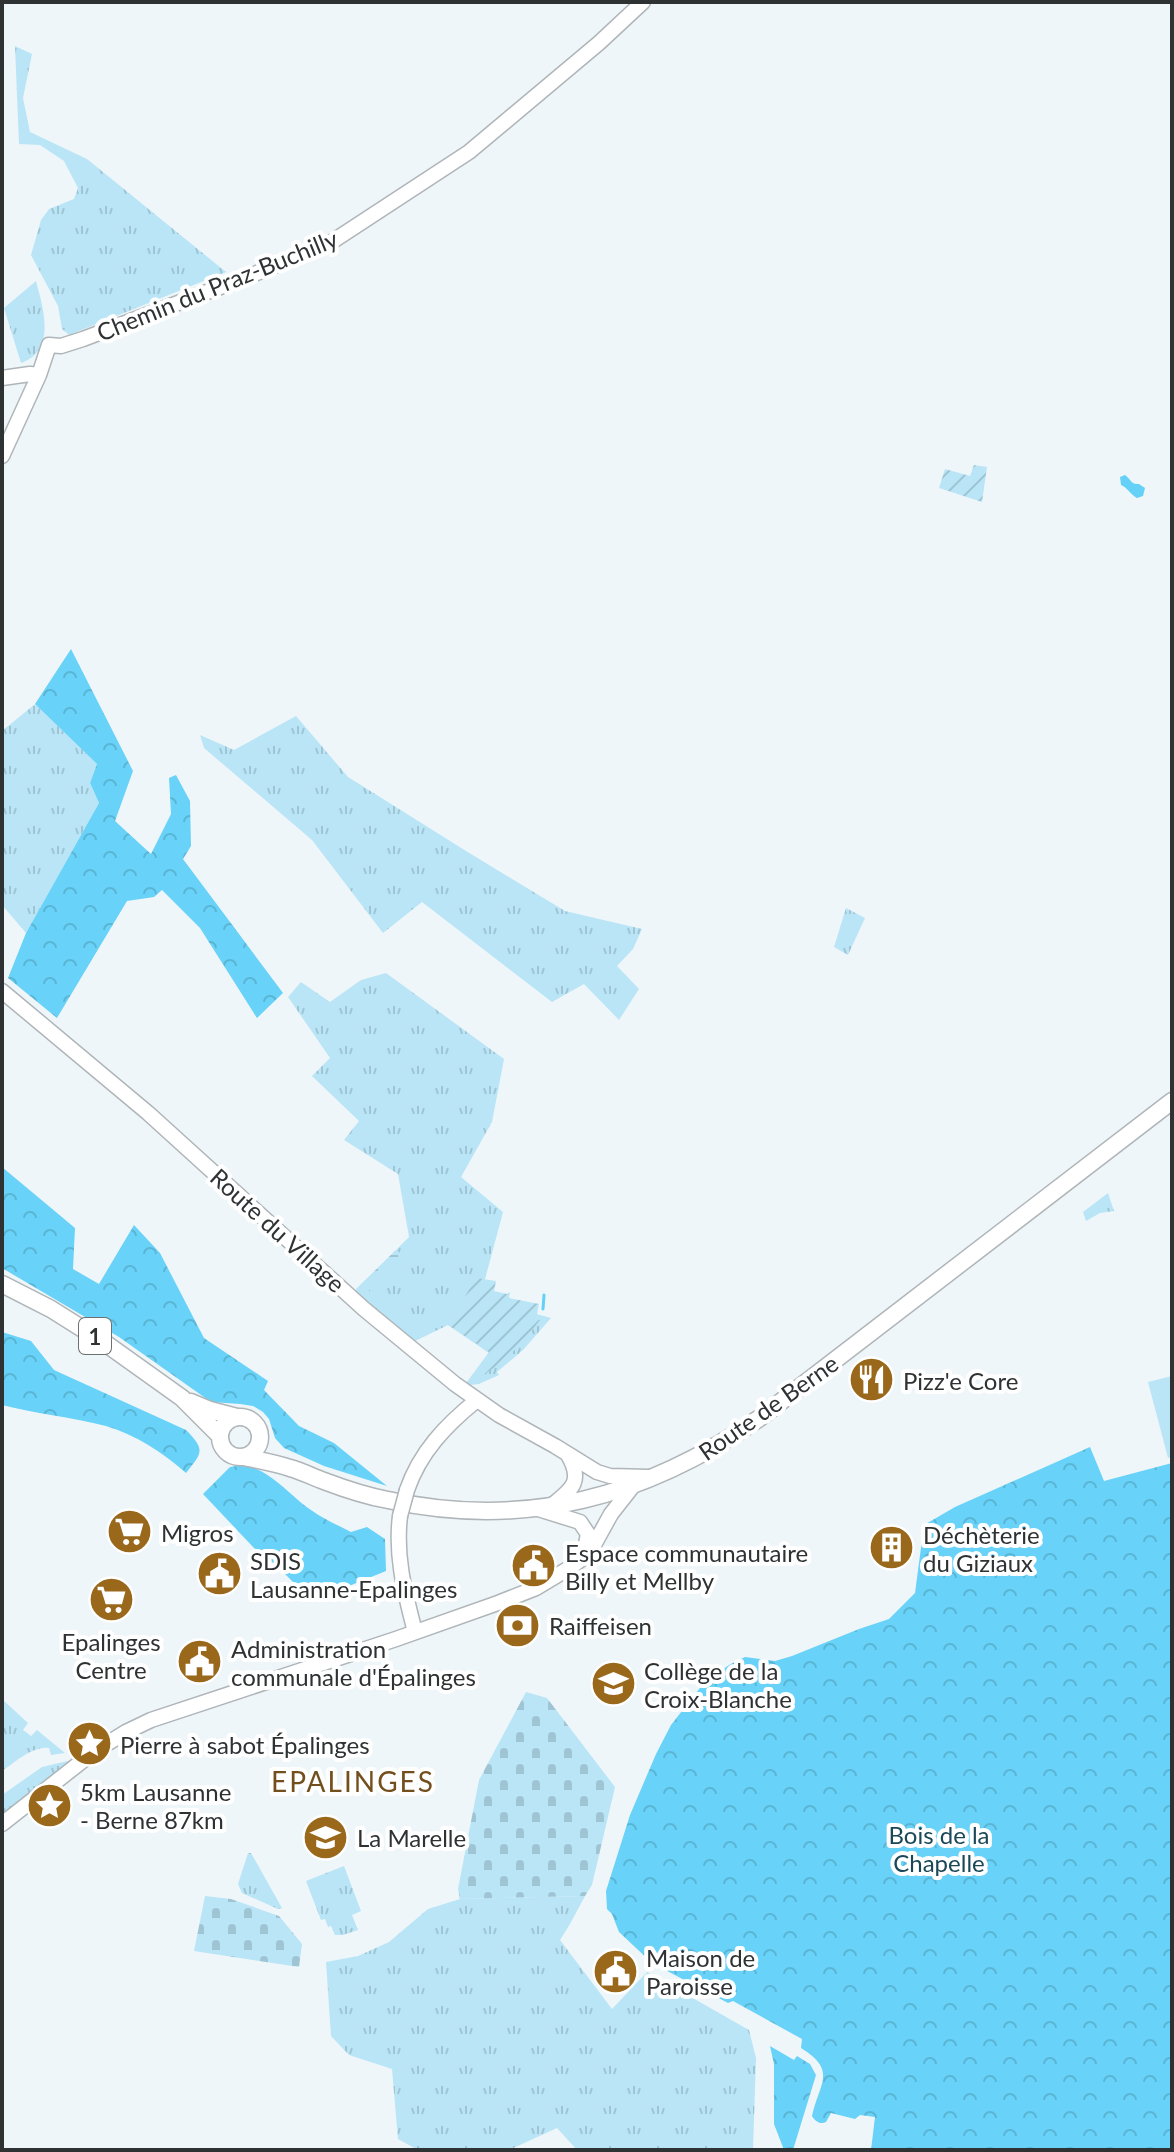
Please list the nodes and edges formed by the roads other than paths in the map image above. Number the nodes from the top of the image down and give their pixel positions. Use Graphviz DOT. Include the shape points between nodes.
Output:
graph roads {
  1 [pos="643,2"];
  2 [pos="39,375"];
  3 [pos="2,378"];
  4 [pos="2,456"];
  5 [pos="2,991"];
  6 [pos="1172,1101"];
  7 [pos="2,1284"];
  8 [pos="182,1398"];
  9 [pos="477,1400"];
  10 [pos="237,1417"];
  11 [pos="220,1436"];
  12 [pos="260,1437"];
  13 [pos="565,1452"];
  14 [pos="243,1457"];
  15 [pos="292,1468"];
  16 [pos="655,1477"];
  17 [pos="633,1486"];
  18 [pos="543,1507"];
  19 [pos="583,1559"];
  20 [pos="415,1632"];
  21 [pos="2,1824"];
  1 -- 2 [label="street, Chemin du Praz-Buchilly" via="469,152 330,243 83,339 49,345"];
  2 -- 3 [label="street"];
  2 -- 4 [label="street"];
  5 -- 9 [label="street, Route du Village" via="148,1113 384,1326"];
  6 -- 16 [label="main road, Route de Berne" via="761,1417"];
  7 -- 8 [label="main road, 1" via="77,1325"];
  8 -- 10 [label="main road, 1"];
  8 -- 11 [label="main road, 1"];
  9 -- 13 [label="street, Route du Village"];
  9 -- 20 [label="street, bridge" via="428,1448 400,1516 399,1562"];
  10 -- 11 [label="main road" via="224,1424"];
  10 -- 12 [label="main road" via="252,1421"];
  11 -- 14 [label="main road" via="227,1453"];
  12 -- 14 [label="main road" via="255,1450"];
  12 -- 15 [label="main road, Route de Berne"];
  13 -- 16 [label="street, Route du Village" via="603,1474"];
  13 -- 18 [label="street" via="576,1478 567,1492"];
  14 -- 15 [label="main road, Route de Berne"];
  15 -- 18 [label="main road, Route de Berne" via="365,1495 416,1506 479,1511"];
  16 -- 17 [label="main road, Route de Berne"];
  17 -- 18 [label="main road, Route de Berne"];
  17 -- 19 [label="street"];
  18 -- 19 [label="street" via="584,1525 588,1537"];
  19 -- 20 [label="street" via="527,1592"];
  20 -- 21 [label="street" via="134,1728 80,1761"];
}
